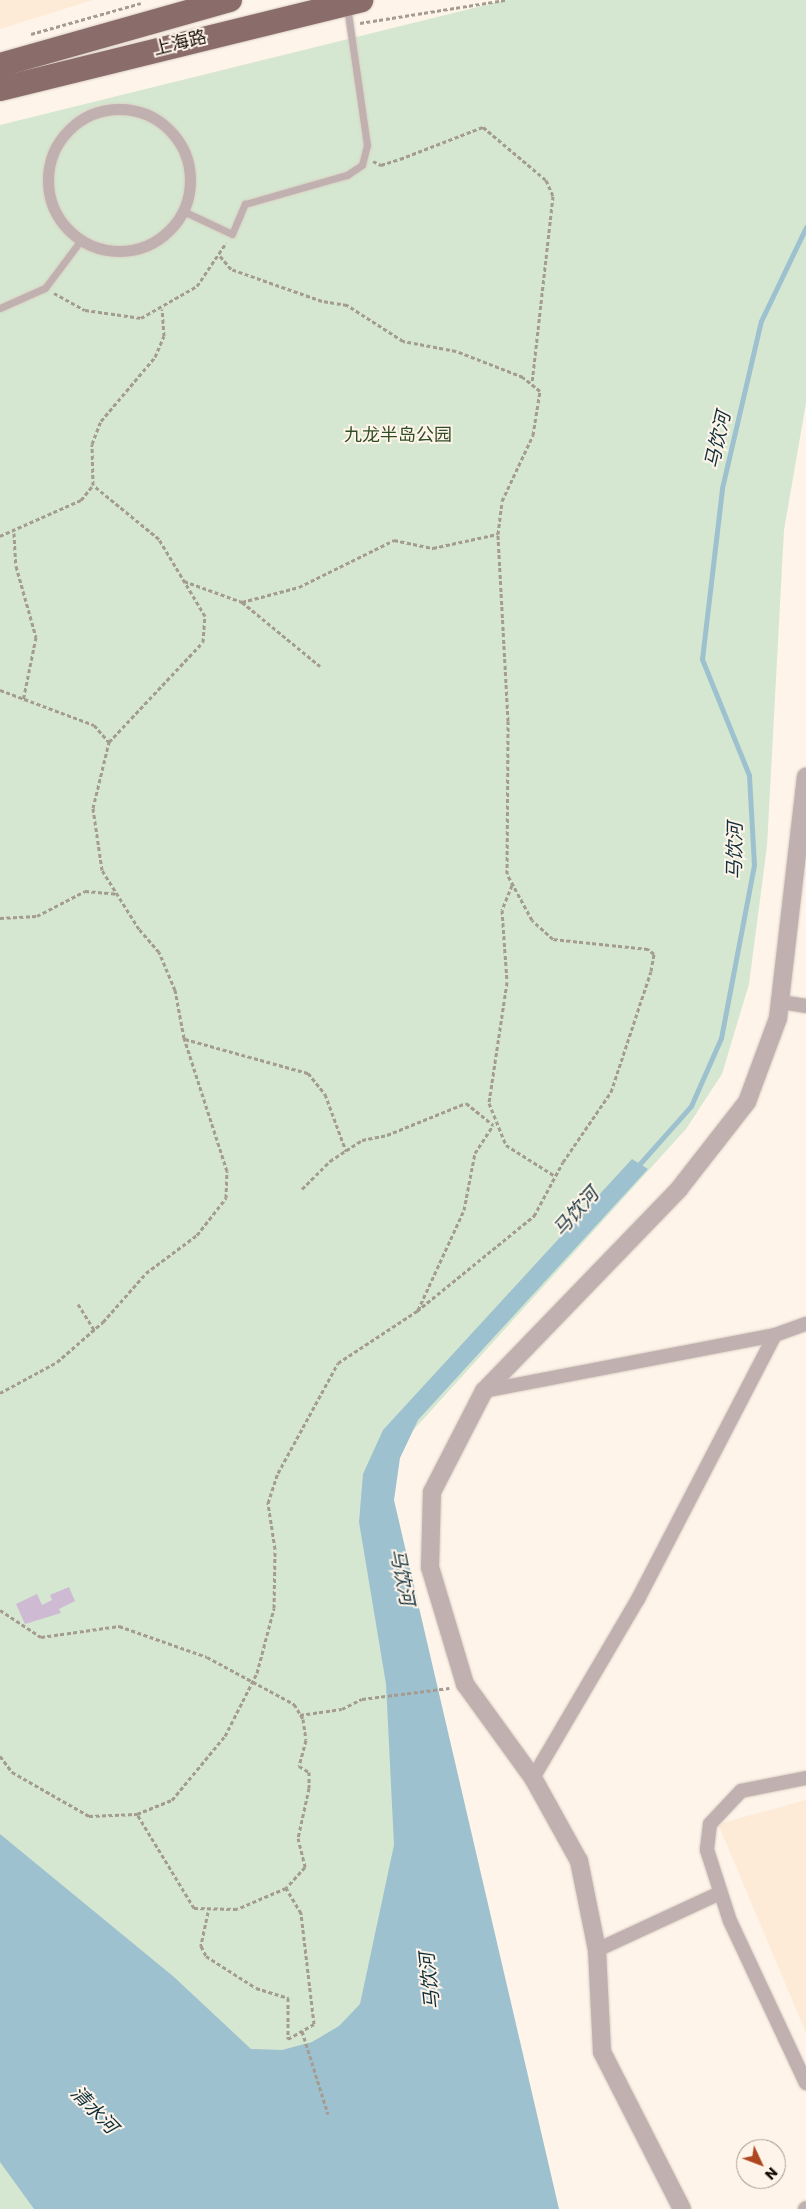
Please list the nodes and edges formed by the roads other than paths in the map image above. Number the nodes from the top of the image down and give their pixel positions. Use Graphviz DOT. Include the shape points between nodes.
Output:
graph roads {
  1 [pos="230,0"];
  2 [pos="354,2"];
  3 [pos="0,65"];
  4 [pos="0,89"];
  5 [pos="183,211"];
  6 [pos="80,240"];
  7 [pos="0,308"];
  8 [pos="806,777"];
  9 [pos="781,1002"];
  10 [pos="806,1006"];
  11 [pos="806,1324"];
  12 [pos="775,1335"];
  13 [pos="484,1391"];
  14 [pos="533,1778"];
  15 [pos="806,1778"];
  16 [pos="720,1893"];
  17 [pos="597,1950"];
  18 [pos="806,2084"];
  19 [pos="682,2209"];
  1 -- 3 [label="highway, 上海路"];
  2 -- 4 [label="highway, 上海路"];
  2 -- 5 [label="lane" via="367,145 362,165 347,175 245,204 232,234"];
  5 -- 6 [label="street" via="158,240 137,250 114,252"];
  5 -- 6 [label="street" via="190,184 188,161 178,139 160,122 138,111 113,109 90,115 59,142 48,173 50,197 58,218"];
  6 -- 7 [label="lane" via="45,288"];
  8 -- 9 [label="street"];
  9 -- 10 [label="street"];
  9 -- 13 [label="street" via="746,1102 679,1189"];
  11 -- 12 [label="street"];
  12 -- 13 [label="street"];
  12 -- 14 [label="street" via="638,1599"];
  13 -- 14 [label="street" via="432,1492 430,1567 465,1684"];
  14 -- 17 [label="street" via="579,1860"];
  15 -- 16 [label="street" via="741,1791 710,1824 706,1850"];
  16 -- 17 [label="street"];
  16 -- 18 [label="street"];
  17 -- 19 [label="street" via="602,2052"];
}
